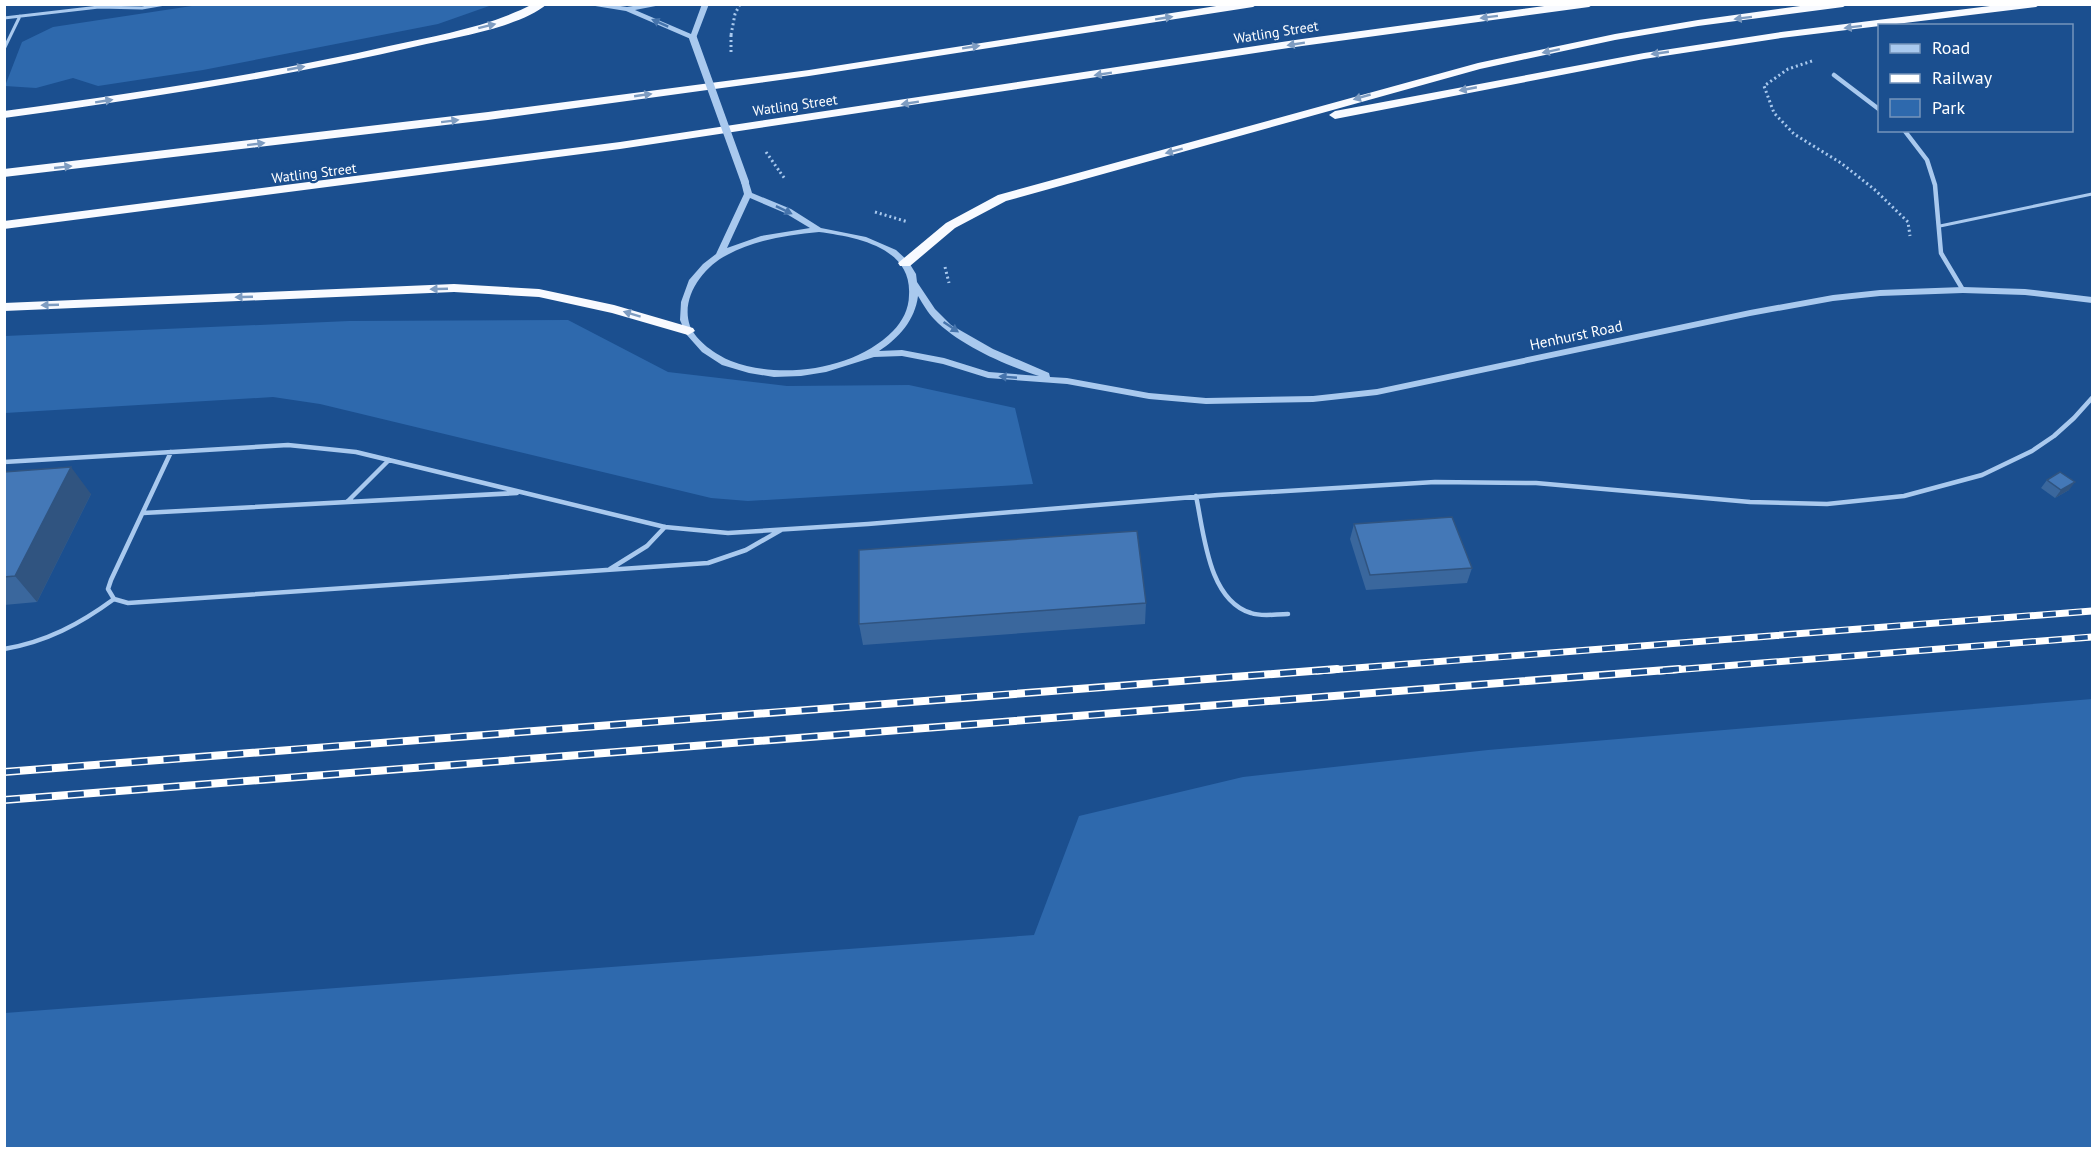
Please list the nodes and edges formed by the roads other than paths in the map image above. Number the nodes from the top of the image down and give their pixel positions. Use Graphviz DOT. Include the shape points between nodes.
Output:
graph roads {
  1 [pos="165,4"];
  2 [pos="542,4"];
  3 [pos="586,4"];
  4 [pos="663,4"];
  5 [pos="706,4"];
  6 [pos="1253,4"];
  7 [pos="1589,4"];
  8 [pos="1843,4"];
  9 [pos="2036,4"];
  10 [pos="627,9"];
  11 [pos="20,16"];
  12 [pos="4,18"];
  13 [pos="693,38"];
  14 [pos="4,49"];
  15 [pos="1834,75"];
  16 [pos="1878,108"];
  17 [pos="4,115"];
  18 [pos="1906,132"];
  19 [pos="1232,135"];
  20 [pos="4,174"];
  21 [pos="748,194"];
  22 [pos="2092,194"];
  23 [pos="4,225"];
  24 [pos="1940,226"];
  25 [pos="819,230"];
  26 [pos="720,255"];
  27 [pos="905,263"];
  28 [pos="914,283"];
  29 [pos="1963,290"];
  30 [pos="2092,300"];
  31 [pos="4,307"];
  32 [pos="688,331"];
  33 [pos="857,360"];
  34 [pos="1067,381"];
  35 [pos="2092,398"];
  36 [pos="171,452"];
  37 [pos="389,460"];
  38 [pos="4,462"];
  39 [pos="525,493"];
  40 [pos="1196,496"];
  41 [pos="347,502"];
  42 [pos="143,513"];
  43 [pos="665,527"];
  44 [pos="781,530"];
  45 [pos="607,570"];
  46 [pos="114,599"];
  47 [pos="1288,614"];
  48 [pos="4,650"];
  1 -- 11 [label="lane"];
  17 -- 2 [label="highway, one-way" via="207,85 363,56 495,24"];
  3 -- 10 [label="street"];
  4 -- 10 [label="street"];
  5 -- 13 [label="street"];
  20 -- 6 [label="highway, Watling Street, one-way" via="809,73"];
  7 -- 23 [label="highway, Watling Street, one-way" via="1420,25 568,153"];
  8 -- 19 [label="highway, one-way" via="1635,34 1478,66"];
  9 -- 19 [label="highway, one-way" via="1644,56"];
  13 -- 10 [label="street, one-way"];
  11 -- 12 [label="lane"];
  11 -- 14 [label="lane"];
  13 -- 21 [label="street, bridge"];
  15 -- 16 [label="street"];
  18 -- 24 [label="street" via="1927,160 1935,184"];
  19 -- 27 [label="highway, one-way" via="1002,198 967,213 932,237"];
  21 -- 25 [label="street, one-way"];
  21 -- 26 [label="street"];
  22 -- 24 [label="lane"];
  24 -- 29 [label="street" via="1941,253"];
  25 -- 26 [label="street" via="784,232 750,241"];
  25 -- 27 [label="street" via="851,234 880,245"];
  26 -- 32 [label="street" via="700,272 687,291 682,311"];
  27 -- 28 [label="street, Henhurst Road"];
  28 -- 33 [label="street, Henhurst Road" via="914,304 905,325 885,344"];
  28 -- 34 [label="street, Henhurst Road, one-way" via="939,319 964,336 1028,370"];
  29 -- 30 [label="street, Henhurst Road"];
  29 -- 34 [label="street, Henhurst Road" via="1880,293 1796,304 1389,390 1312,399 1206,401 1149,396"];
  32 -- 31 [label="highway, one-way" via="614,309 539,293 454,288"];
  32 -- 33 [label="street, Henhurst Road" via="706,352 737,368 776,375 818,372"];
  34 -- 33 [label="street, Henhurst Road, one-way" via="988,375 902,353 873,354"];
  35 -- 40 [label="lane" via="2042,447 1962,482 1903,496 1828,504 1761,504 1514,482 1368,485"];
  36 -- 37 [label="lane" via="288,445 356,452"];
  36 -- 38 [label="lane"];
  36 -- 42 [label="lane"];
  37 -- 39 [label="lane"];
  37 -- 41 [label="lane"];
  39 -- 41 [label="lane"];
  39 -- 43 [label="lane"];
  40 -- 44 [label="lane"];
  40 -- 47 [label="lane" via="1218,585 1230,603 1250,613"];
  41 -- 42 [label="lane"];
  42 -- 46 [label="lane" via="111,580 108,589"];
  43 -- 44 [label="lane" via="728,534"];
  43 -- 45 [label="lane" via="640,553"];
  44 -- 45 [label="lane" via="737,556 708,563"];
  45 -- 46 [label="lane" via="128,603"];
  46 -- 48 [label="lane" via="56,636"];
}
